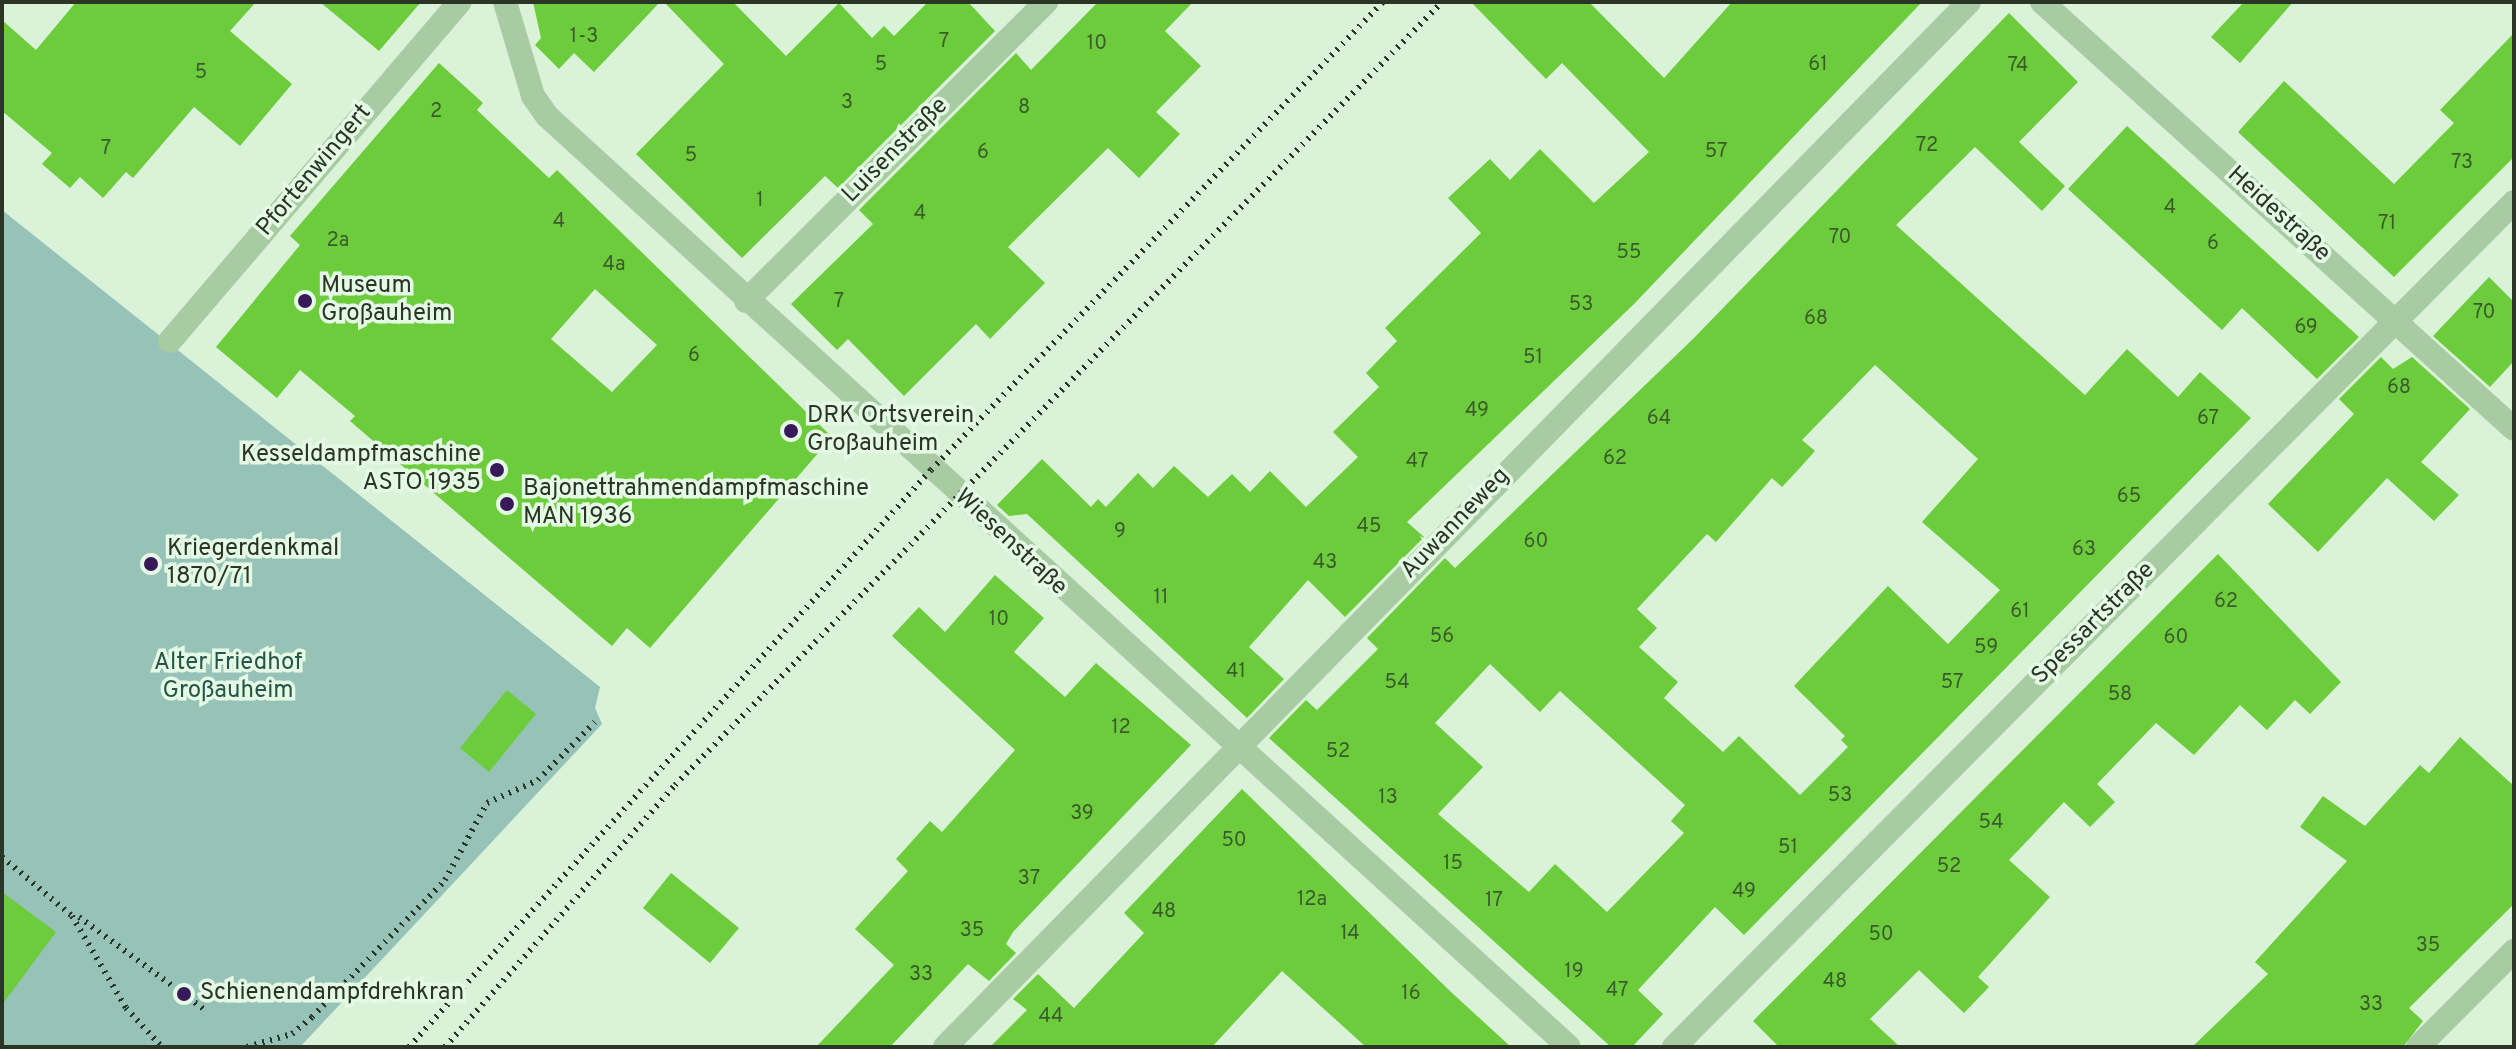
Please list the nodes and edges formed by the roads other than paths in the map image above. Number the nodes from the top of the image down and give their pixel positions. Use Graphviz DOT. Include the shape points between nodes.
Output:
graph roads {
  1 [pos="460,2"];
  2 [pos="505,2"];
  3 [pos="1046,2"];
  4 [pos="1969,2"];
  5 [pos="2042,2"];
  6 [pos="2514,202"];
  7 [pos="746,301"];
  8 [pos="2395,321"];
  9 [pos="170,341"];
  10 [pos="2514,429"];
  11 [pos="1235,749"];
  12 [pos="2514,951"];
  13 [pos="945,1047"];
  14 [pos="1569,1047"];
  15 [pos="1674,1047"];
  16 [pos="2418,1047"];
  1 -- 9 [label="street, Pfortenwingert"];
  2 -- 7 [label="street, Wiesenstraße" via="533,96 547,116"];
  3 -- 7 [label="street, Luisenstraße"];
  4 -- 11 [label="street, Auwanneweg"];
  5 -- 8 [label="street, Heidestraße"];
  6 -- 8 [label="street, Spessartstraße"];
  7 -- 11 [label="street, Wiesenstraße"];
  8 -- 10 [label="street, Heidestraße"];
  8 -- 15 [label="street, Spessartstraße"];
  11 -- 13 [label="street, Auwanneweg"];
  11 -- 14 [label="street, Wiesenstraße"];
  12 -- 16 [label="street"];
}
